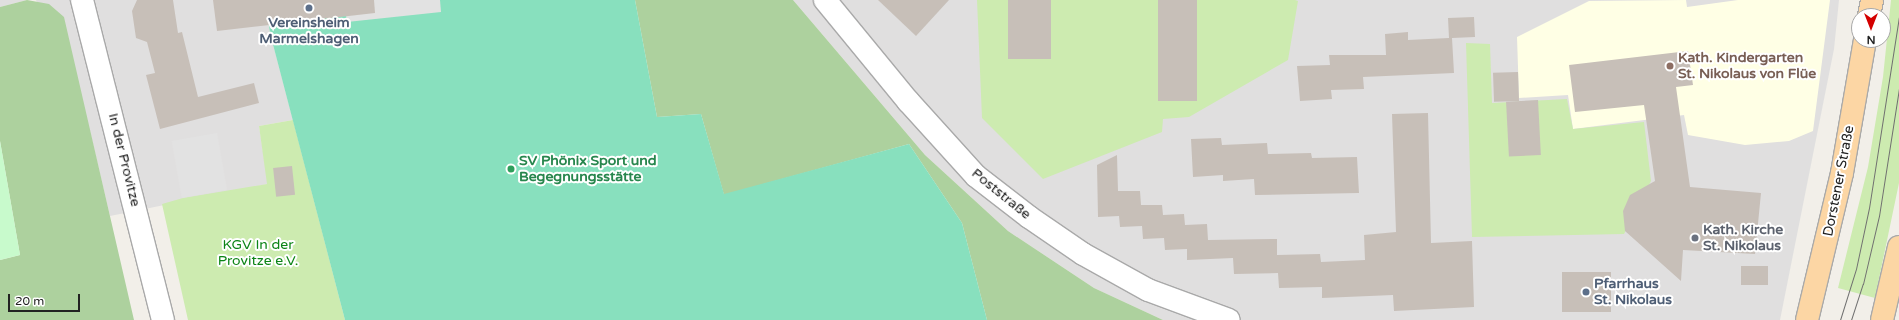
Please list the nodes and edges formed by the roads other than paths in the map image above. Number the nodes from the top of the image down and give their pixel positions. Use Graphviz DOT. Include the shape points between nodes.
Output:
graph roads {
  1 [pos="82,0"];
  2 [pos="825,0"];
  3 [pos="1864,48"];
  4 [pos="1899,247"];
  5 [pos="163,320"];
  6 [pos="1228,320"];
  7 [pos="1807,320"];
  8 [pos="1882,320"];
  1 -- 5 [label="street, In der Provitze"];
  2 -- 6 [label="street, Poststraße" via="908,102 976,176 1029,218 1083,254 1148,290"];
  3 -- 7 [label="main road, Dorstener Straße" via="1842,173"];
  4 -- 8 [label="main road"];
}
